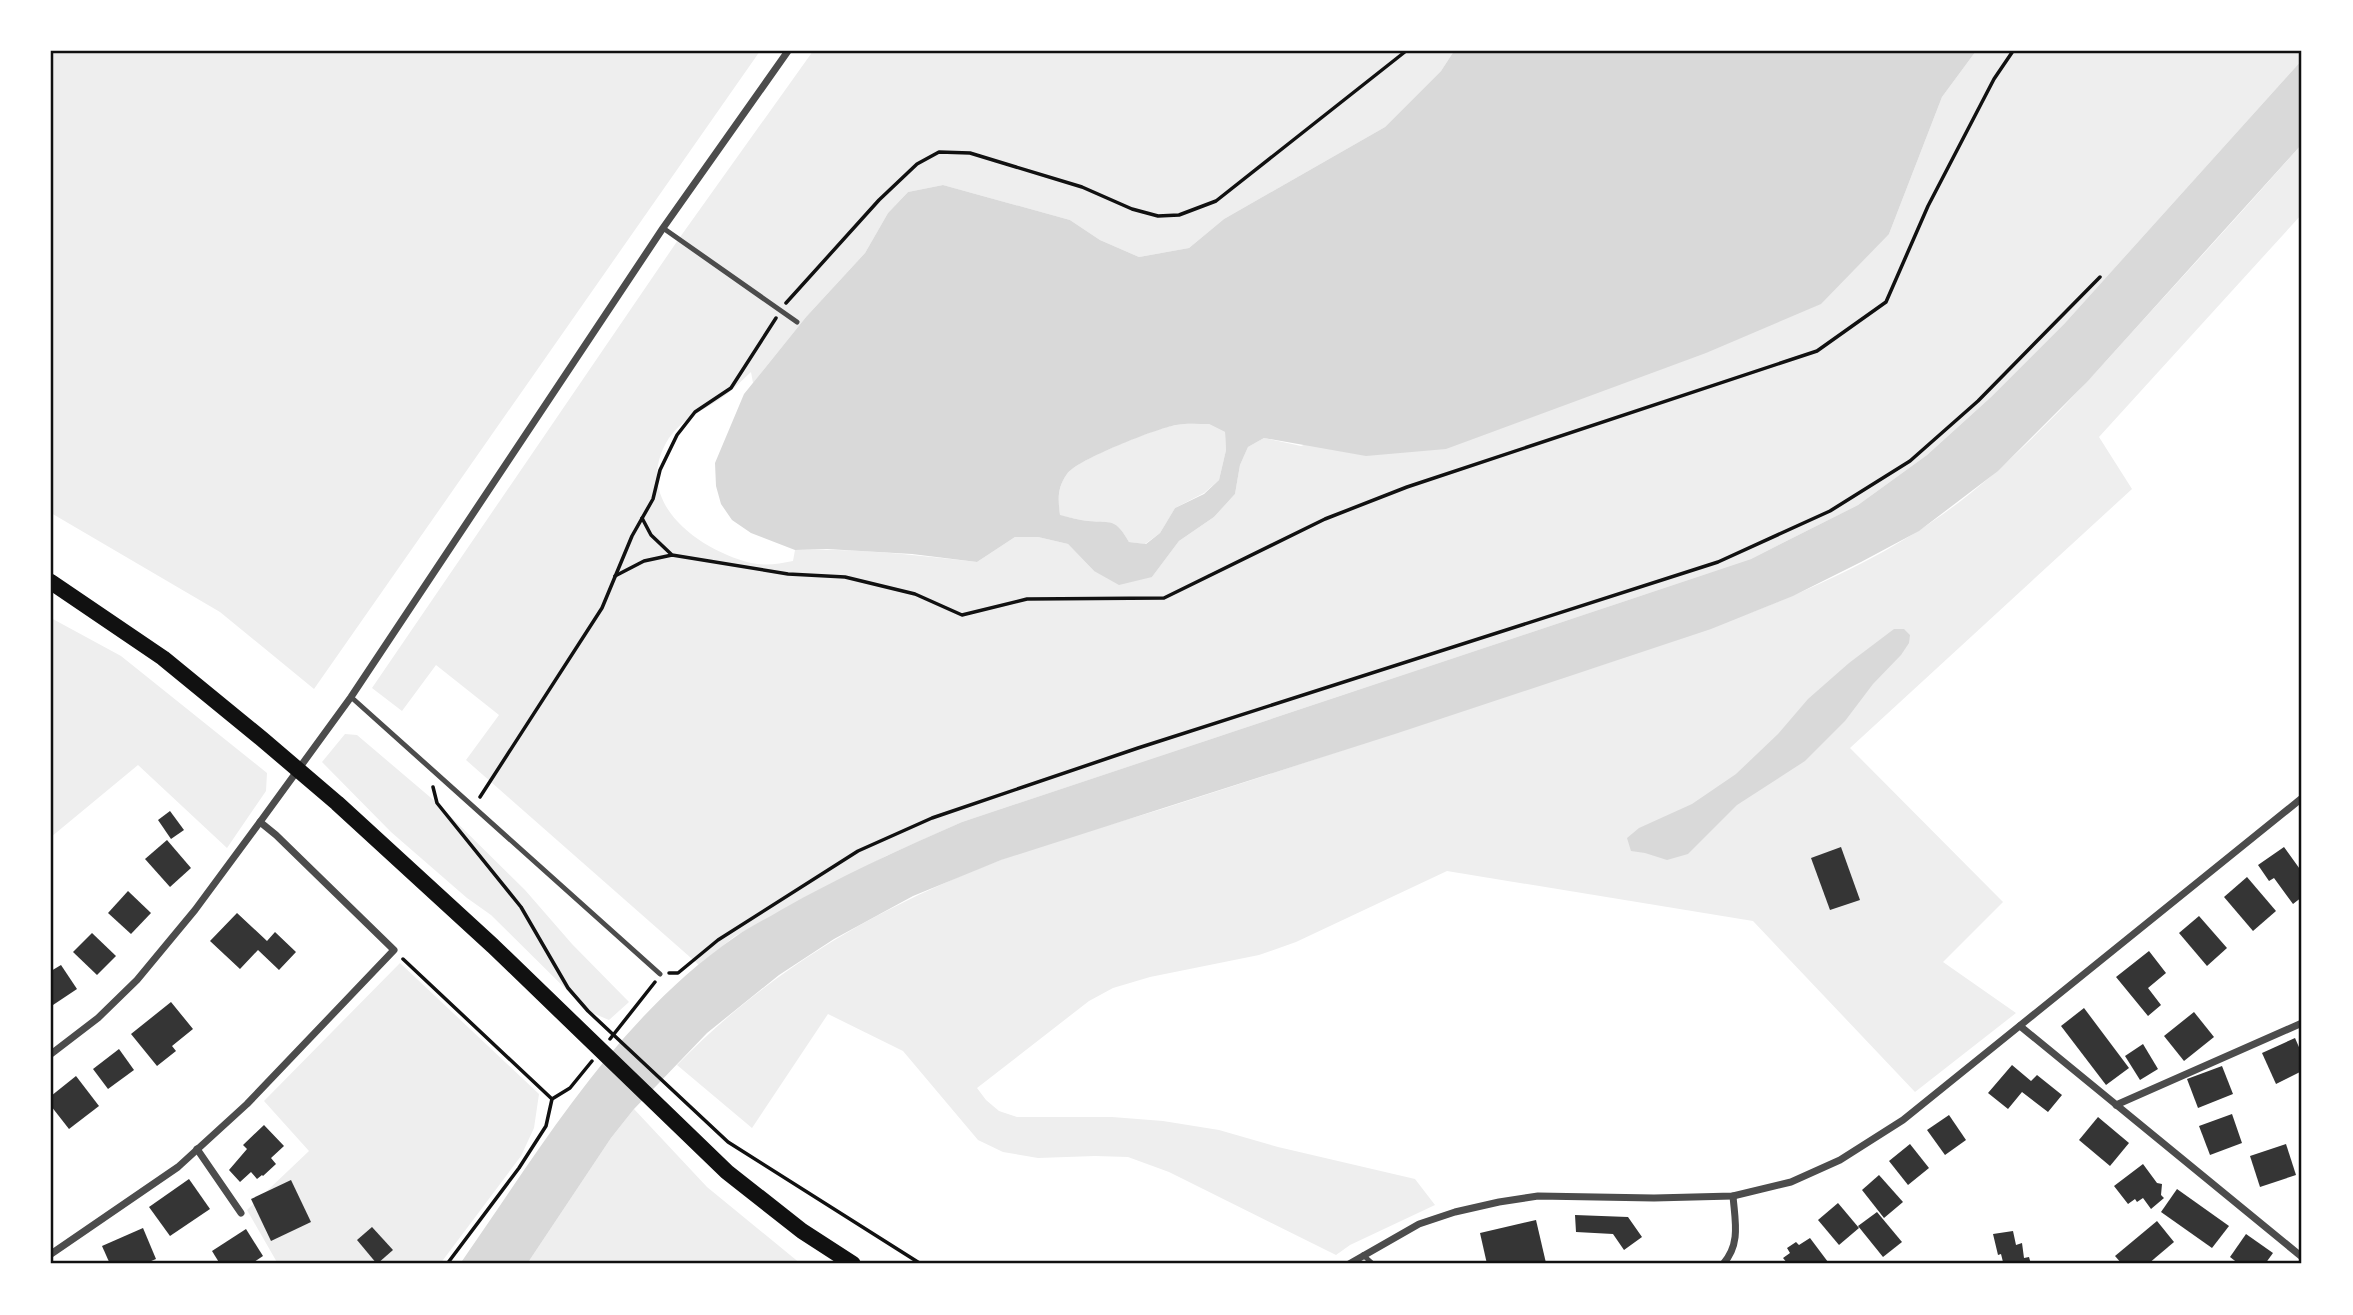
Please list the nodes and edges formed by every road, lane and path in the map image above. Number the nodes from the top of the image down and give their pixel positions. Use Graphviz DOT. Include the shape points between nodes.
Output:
graph roads {
  1 [pos="788,51"];
  2 [pos="1406,51"];
  3 [pos="2013,51"];
  4 [pos="663,228"];
  5 [pos="2100,277"];
  6 [pos="779,311"];
  7 [pos="797,322"];
  8 [pos="642,518"];
  9 [pos="672,555"];
  10 [pos="615,576"];
  11 [pos="51,582"];
  12 [pos="351,697"];
  13 [pos="429,769"];
  14 [pos="2302,798"];
  15 [pos="473,808"];
  16 [pos="260,822"];
  17 [pos="394,950"];
  18 [pos="660,974"];
  19 [pos="2302,1023"];
  20 [pos="2020,1026"];
  21 [pos="51,1054"];
  22 [pos="2116,1105"];
  23 [pos="197,1149"];
  24 [pos="1733,1196"];
  25 [pos="240,1213"];
  26 [pos="51,1254"];
  27 [pos="1363,1255"];
  28 [pos="2302,1257"];
  29 [pos="447,1264"];
  30 [pos="853,1264"];
  31 [pos="921,1264"];
  32 [pos="1349,1264"];
  33 [pos="1373,1264"];
  34 [pos="1723,1264"];
  1 -- 4 [label="street"];
  2 -- 6 [label="path" via="1216,201 1179,215 1158,216 1132,209 1082,187 970,153 939,152 917,164 880,200"];
  3 -- 9 [label="path" via="1928,206 1886,302 1817,351 1407,487 1325,519 1164,598 1027,599 962,615 915,594 845,577 788,574"];
  4 -- 6 [label="lane"];
  4 -- 12 [label="street"];
  5 -- 18 [label="path" via="1978,401 1910,461 1830,511 1718,562 932,818 858,851 718,940 678,972"];
  6 -- 7 [label="lane"];
  6 -- 8 [label="path" via="732,388 695,412 677,435"];
  8 -- 9 [label="path" via="651,535"];
  8 -- 10 [label="path"];
  9 -- 10 [label="path" via="644,561"];
  10 -- 15 [label="path" via="602,608"];
  11 -- 30 [label="main road" via="163,657 262,739 493,947 727,1172"];
  12 -- 13 [label="lane"];
  12 -- 16 [label="street"];
  13 -- 15 [label="lane"];
  13 -- 31 [label="path" via="437,803 521,907 568,988 588,1011 728,1142"];
  14 -- 20 [label="street"];
  15 -- 18 [label="lane"];
  16 -- 17 [label="street"];
  16 -- 21 [label="street" via="137,980"];
  17 -- 23 [label="street" via="247,1104"];
  17 -- 29 [label="path" via="552,1099 546,1126"];
  19 -- 22 [label="street"];
  20 -- 22 [label="street"];
  20 -- 24 [label="street" via="1903,1120 1840,1160 1791,1182"];
  22 -- 28 [label="street"];
  23 -- 25 [label="street"];
  23 -- 26 [label="street" via="178,1167"];
  24 -- 27 [label="street" via="1538,1196 1499,1202 1419,1224"];
  24 -- 34 [label="street" via="1736,1239"];
  27 -- 32 [label="street"];
  27 -- 33 [label="lane"];
}
